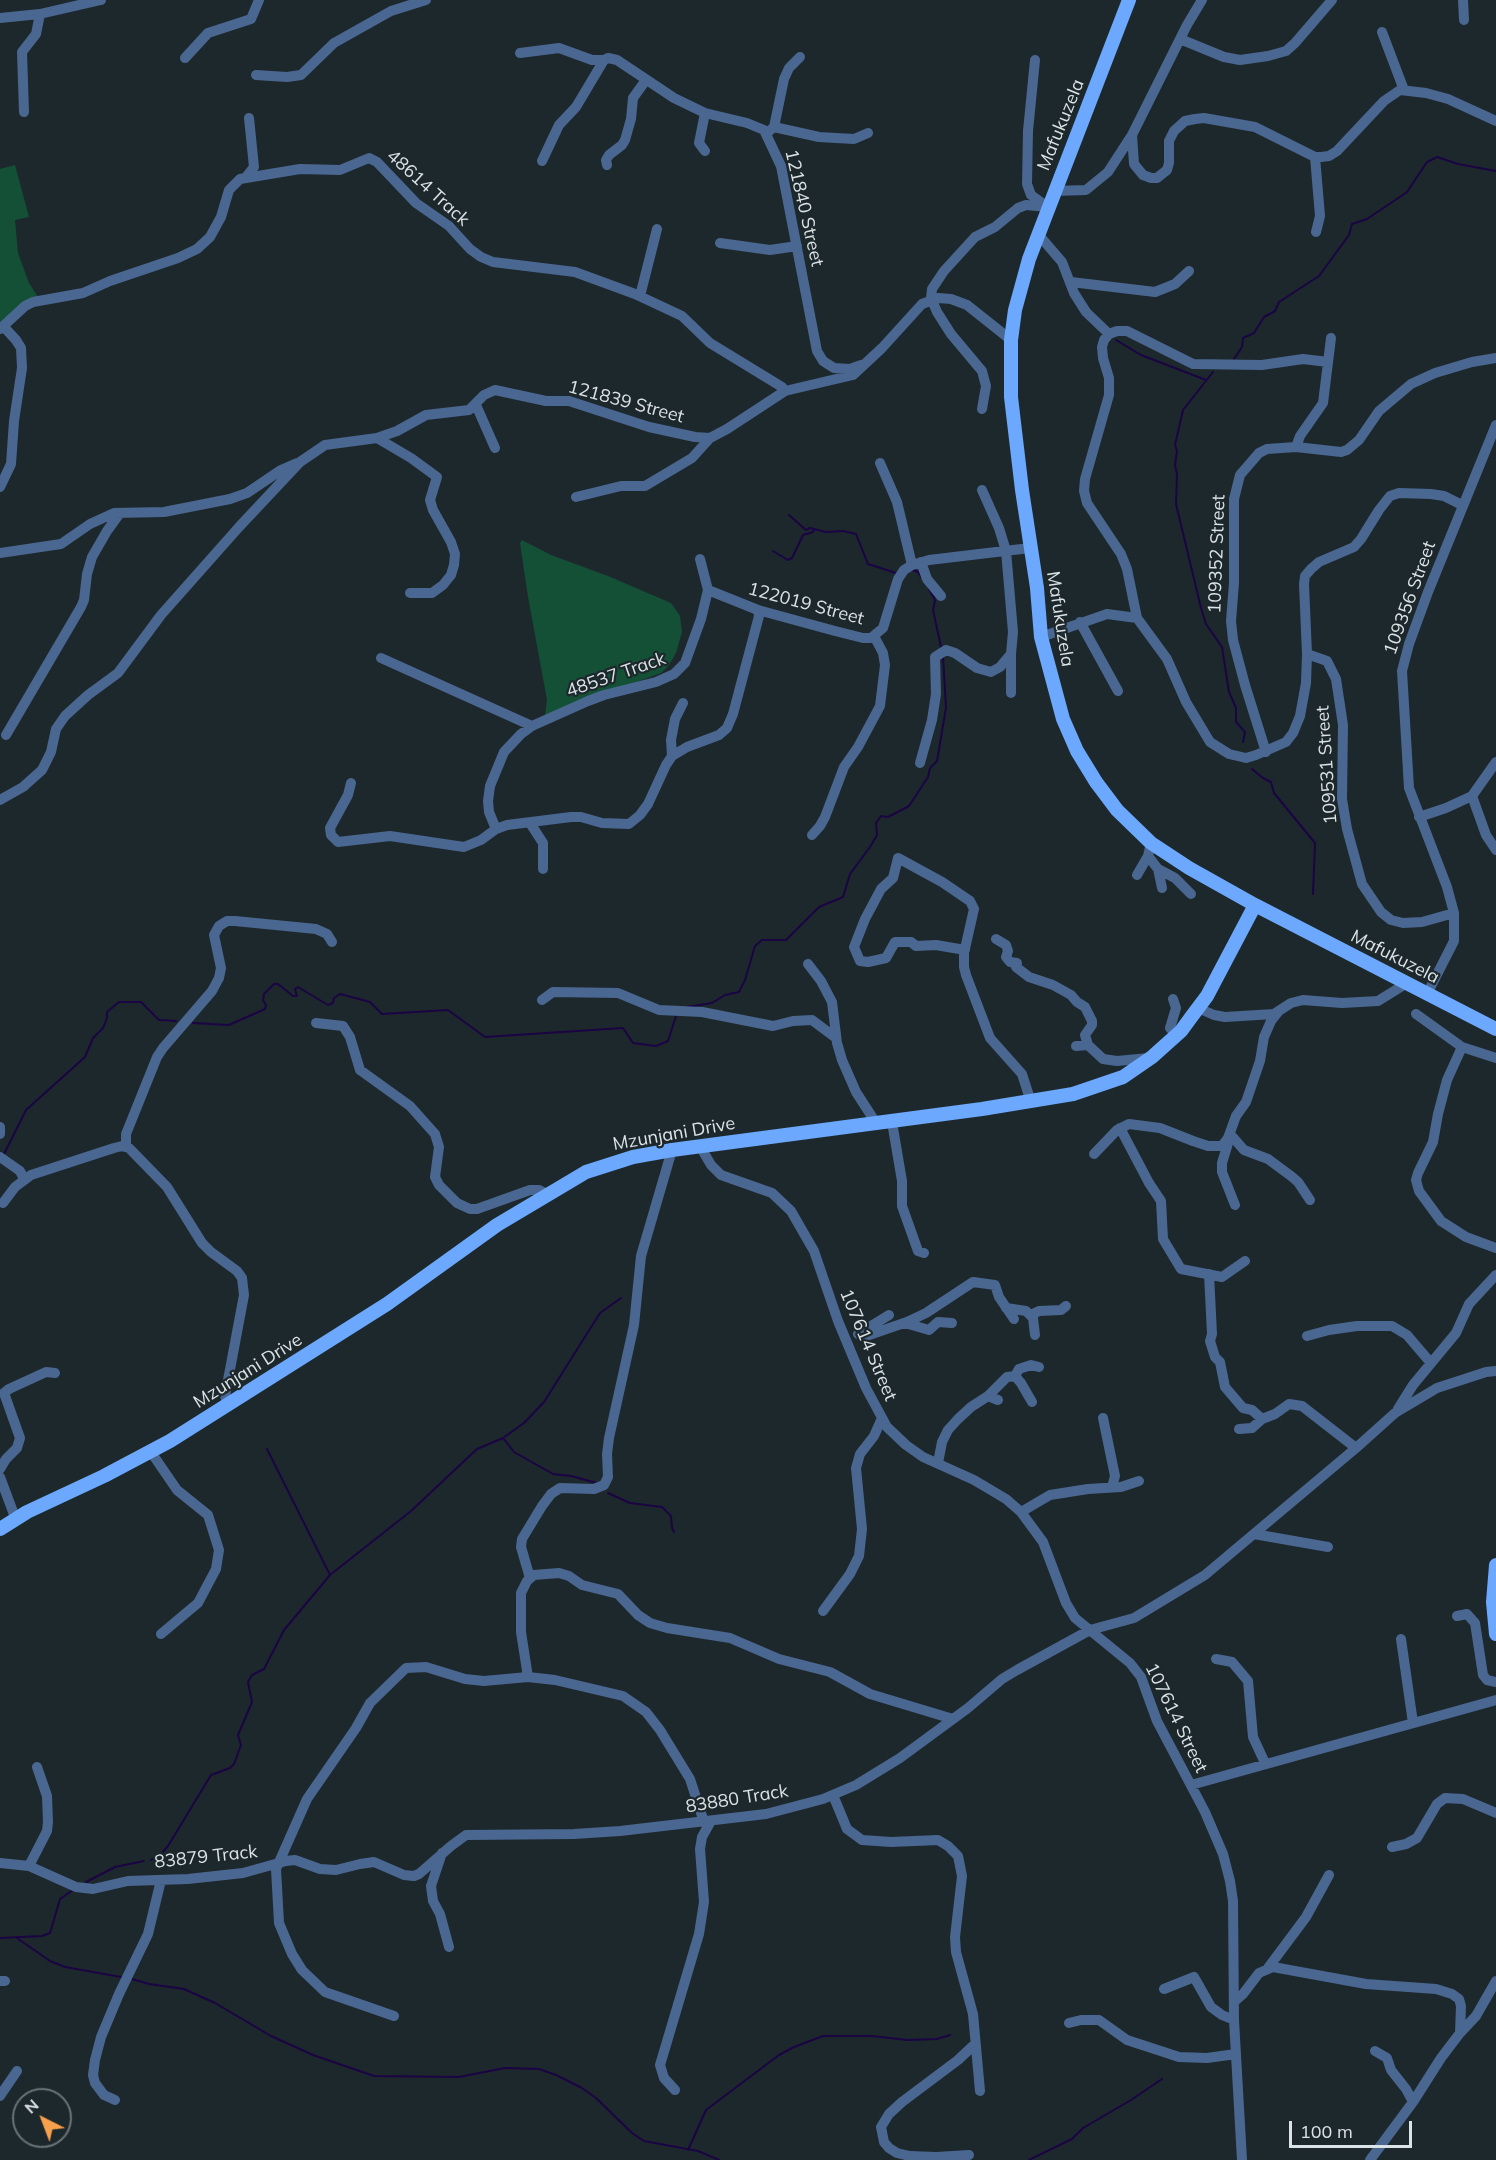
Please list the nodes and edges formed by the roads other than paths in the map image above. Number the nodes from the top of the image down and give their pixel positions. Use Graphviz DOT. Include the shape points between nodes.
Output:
graph roads {
  1 [pos="101,0"];
  2 [pos="259,0"];
  3 [pos="426,0"];
  4 [pos="1129,0"];
  5 [pos="1202,0"];
  6 [pos="1332,0"];
  7 [pos="1463,0"];
  8 [pos="40,14"];
  9 [pos="0,18"];
  10 [pos="1464,20"];
  11 [pos="1383,32"];
  12 [pos="1180,39"];
  13 [pos="520,53"];
  14 [pos="800,57"];
  15 [pos="185,58"];
  16 [pos="604,60"];
  17 [pos="1035,60"];
  18 [pos="256,75"];
  19 [pos="646,80"];
  20 [pos="1404,90"];
  21 [pos="24,112"];
  22 [pos="705,113"];
  23 [pos="249,118"];
  24 [pos="1496,121"];
  25 [pos="770,130"];
  26 [pos="868,133"];
  27 [pos="1132,135"];
  28 [pos="705,151"];
  29 [pos="1315,156"];
  30 [pos="542,161"];
  31 [pos="607,165"];
  32 [pos="246,177"];
  33 [pos="1054,191"];
  34 [pos="1048,207"];
  35 [pos="657,229"];
  36 [pos="1316,232"];
  37 [pos="1038,234"];
  38 [pos="720,243"];
  39 [pos="797,246"];
  40 [pos="1189,271"];
  41 [pos="1071,282"];
  42 [pos="640,296"];
  43 [pos="932,300"];
  44 [pos="2,328"];
  45 [pos="1109,334"];
  46 [pos="1331,338"];
  47 [pos="1011,340"];
  48 [pos="1496,358"];
  49 [pos="869,361"];
  50 [pos="1328,362"];
  51 [pos="785,391"];
  52 [pos="476,405"];
  53 [pos="982,409"];
  54 [pos="1496,424"];
  55 [pos="377,438"];
  56 [pos="710,438"];
  57 [pos="1296,447"];
  58 [pos="495,448"];
  59 [pos="300,462"];
  60 [pos="880,463"];
  61 [pos="0,487"];
  62 [pos="981,490"];
  63 [pos="576,497"];
  64 [pos="1462,505"];
  65 [pos="120,513"];
  66 [pos="1030,548"];
  67 [pos="1006,551"];
  68 [pos="0,553"];
  69 [pos="700,559"];
  70 [pos="916,563"];
  71 [pos="708,590"];
  72 [pos="410,593"];
  73 [pos="941,596"];
  74 [pos="758,610"];
  75 [pos="1137,618"];
  76 [pos="1080,622"];
  77 [pos="874,636"];
  78 [pos="1041,637"];
  79 [pos="1011,654"];
  80 [pos="1307,654"];
  81 [pos="381,658"];
  82 [pos="1118,690"];
  83 [pos="1011,693"];
  84 [pos="683,703"];
  85 [pos="532,726"];
  86 [pos="6,735"];
  87 [pos="1266,752"];
  88 [pos="672,756"];
  89 [pos="1496,762"];
  90 [pos="920,763"];
  91 [pos="351,783"];
  92 [pos="1472,796"];
  93 [pos="0,800"];
  94 [pos="1419,817"];
  95 [pos="530,823"];
  96 [pos="496,829"];
  97 [pos="812,835"];
  98 [pos="1150,850"];
  99 [pos="1496,850"];
  100 [pos="543,869"];
  101 [pos="1158,869"];
  102 [pos="1137,875"];
  103 [pos="1162,888"];
  104 [pos="1191,894"];
  105 [pos="1255,905"];
  106 [pos="1454,913"];
  107 [pos="996,939"];
  108 [pos="332,942"];
  109 [pos="965,950"];
  110 [pos="808,964"];
  111 [pos="1407,984"];
  112 [pos="1427,994"];
  113 [pos="1173,999"];
  114 [pos="542,1000"];
  115 [pos="1198,1008"];
  116 [pos="1279,1011"];
  117 [pos="1416,1014"];
  118 [pos="316,1023"];
  119 [pos="1496,1029"];
  120 [pos="1176,1035"];
  121 [pos="836,1038"];
  122 [pos="1088,1045"];
  123 [pos="1076,1046"];
  124 [pos="1462,1047"];
  125 [pos="1152,1057"];
  126 [pos="1496,1058"];
  127 [pos="1031,1102"];
  128 [pos="892,1122"];
  129 [pos="876,1123"];
  130 [pos="0,1127"];
  131 [pos="1120,1128"];
  132 [pos="0,1134"];
  133 [pos="1230,1134"];
  134 [pos="700,1146"];
  135 [pos="126,1147"];
  136 [pos="672,1150"];
  137 [pos="1094,1154"];
  138 [pos="0,1157"];
  139 [pos="24,1179"];
  140 [pos="547,1194"];
  141 [pos="1310,1200"];
  142 [pos="3,1203"];
  143 [pos="1235,1205"];
  144 [pos="1496,1248"];
  145 [pos="924,1253"];
  146 [pos="1245,1261"];
  147 [pos="1209,1274"];
  148 [pos="1496,1275"];
  149 [pos="1066,1306"];
  150 [pos="1006,1308"];
  151 [pos="1030,1315"];
  152 [pos="889,1316"];
  153 [pos="1014,1319"];
  154 [pos="905,1323"];
  155 [pos="952,1323"];
  156 [pos="858,1334"];
  157 [pos="1035,1335"];
  158 [pos="1307,1336"];
  159 [pos="846,1341"];
  160 [pos="1430,1362"];
  161 [pos="1039,1367"];
  162 [pos="1496,1371"];
  163 [pos="55,1373"];
  164 [pos="1015,1376"];
  165 [pos="1032,1402"];
  166 [pos="228,1405"];
  167 [pos="1395,1413"];
  168 [pos="882,1418"];
  169 [pos="1103,1419"];
  170 [pos="1262,1419"];
  171 [pos="1239,1429"];
  172 [pos="1356,1448"];
  173 [pos="151,1452"];
  174 [pos="938,1462"];
  175 [pos="0,1469"];
  176 [pos="0,1477"];
  177 [pos="1139,1481"];
  178 [pos="1112,1487"];
  179 [pos="1021,1512"];
  180 [pos="16,1520"];
  181 [pos="0,1529"];
  182 [pos="1254,1533"];
  183 [pos="1328,1547"];
  184 [pos="1496,1565"];
  185 [pos="530,1578"];
  186 [pos="823,1611"];
  187 [pos="1457,1616"];
  188 [pos="1090,1630"];
  189 [pos="161,1634"];
  190 [pos="1496,1634"];
  191 [pos="1401,1639"];
  192 [pos="1216,1659"];
  193 [pos="528,1677"];
  194 [pos="1496,1682"];
  195 [pos="1496,1700"];
  196 [pos="953,1719"];
  197 [pos="1413,1723"];
  198 [pos="1265,1763"];
  199 [pos="37,1767"];
  200 [pos="1191,1785"];
  201 [pos="833,1795"];
  202 [pos="1496,1813"];
  203 [pos="707,1822"];
  204 [pos="1392,1847"];
  205 [pos="442,1853"];
  206 [pos="0,1863"];
  207 [pos="278,1864"];
  208 [pos="29,1866"];
  209 [pos="1329,1875"];
  210 [pos="161,1880"];
  211 [pos="449,1947"];
  212 [pos="1268,1968"];
  213 [pos="1496,1981"];
  214 [pos="1164,1989"];
  215 [pos="1235,2001"];
  216 [pos="394,2016"];
  217 [pos="1234,2020"];
  218 [pos="1069,2023"];
  219 [pos="1460,2033"];
  220 [pos="975,2044"];
  221 [pos="1375,2051"];
  222 [pos="1236,2054"];
  223 [pos="17,2071"];
  224 [pos="675,2090"];
  225 [pos="980,2091"];
  226 [pos="0,2096"];
  227 [pos="115,2100"];
  228 [pos="1413,2102"];
  229 [pos="969,2155"];
  230 [pos="1242,2160"];
  231 [pos="1370,2160"];
  1 -- 8 [label="street"];
  2 -- 15 [label="street" via="251,19 208,33"];
  3 -- 18 [label="street" via="391,11 334,44 301,75"];
  4 -- 33 [label="main road, Mafukuzela"];
  5 -- 12 [label="street"];
  6 -- 12 [label="street" via="1286,51 1268,56 1240,60 1224,57"];
  7 -- 10 [label="street"];
  8 -- 9 [label="street"];
  8 -- 21 [label="street" via="36,33 22,52"];
  11 -- 20 [label="street"];
  12 -- 27 [label="street"];
  13 -- 16 [label="street, 121840 Street" via="559,48 592,60"];
  14 -- 25 [label="street" via="784,79"];
  16 -- 19 [label="street, 121840 Street" via="617,60"];
  16 -- 30 [label="street" via="576,107 559,125"];
  17 -- 34 [label="street" via="1027,184 1032,195"];
  19 -- 22 [label="street, 121840 Street"];
  19 -- 31 [label="street" via="633,98 625,140 609,155"];
  20 -- 24 [label="street" via="1448,99"];
  20 -- 29 [label="street" via="1384,100 1337,151 1329,156"];
  22 -- 25 [label="street, 121840 Street"];
  22 -- 28 [label="street" via="699,142"];
  23 -- 32 [label="street" via="254,167"];
  25 -- 26 [label="street" via="845,139"];
  25 -- 39 [label="street, 121840 Street"];
  27 -- 29 [label="street" via="1134,164 1151,178 1167,170 1169,141 1174,130 1195,119 1255,127"];
  27 -- 33 [label="street" via="1108,172 1095,184 1078,192"];
  29 -- 36 [label="street" via="1320,216"];
  32 -- 42 [label="street, 48614 Track" via="308,169 335,171 369,158 416,203 449,226 486,260 575,272"];
  32 -- 44 [label="street" via="228,190 217,226 197,249 83,293 29,304"];
  33 -- 34 [label="main road, Mafukuzela"];
  34 -- 37 [label="main road, Mafukuzela"];
  34 -- 43 [label="street" via="1018,208 975,237 936,280"];
  35 -- 42 [label="street"];
  37 -- 41 [label="street" via="1062,262"];
  37 -- 47 [label="main road, Mafukuzela" via="1018,299"];
  38 -- 39 [label="street" via="771,250"];
  39 -- 49 [label="street, 121840 Street" via="820,357 840,370"];
  40 -- 41 [label="street" via="1175,284 1155,292"];
  41 -- 45 [label="street" via="1086,312"];
  42 -- 51 [label="street, 48614 Track" via="682,316 710,343"];
  43 -- 47 [label="street" via="951,299 967,305"];
  43 -- 49 [label="street" via="916,310"];
  43 -- 53 [label="street" via="951,334 982,371 986,386"];
  44 -- 61 [label="street" via="16,340 22,358 11,464"];
  45 -- 50 [label="street" via="1127,331 1193,364 1262,365 1303,359"];
  45 -- 75 [label="street" via="1102,346 1110,395 1083,491 1121,554"];
  46 -- 50 [label="street"];
  47 -- 66 [label="main road, Mafukuzela" via="1011,397"];
  48 -- 57 [label="street, 109352 Street" via="1435,373 1411,384 1373,416 1359,440 1347,450"];
  49 -- 51 [label="street" via="846,378"];
  50 -- 57 [label="street" via="1323,403"];
  51 -- 56 [label="street"];
  52 -- 55 [label="street, 121839 Street" via="463,411 426,415"];
  52 -- 56 [label="street, 121839 Street" via="495,390 546,401 568,401 648,427"];
  52 -- 58 [label="street"];
  54 -- 64 [label="street, 109356 Street"];
  55 -- 59 [label="street, 121839 Street" via="325,445"];
  55 -- 72 [label="street" via="436,477 430,500 455,554 451,575 443,585 432,593"];
  56 -- 63 [label="street" via="692,458 645,486 621,486"];
  57 -- 87 [label="street, 109352 Street" via="1259,453 1240,475 1234,499 1232,631"];
  59 -- 65 [label="street" via="230,499 164,512"];
  59 -- 93 [label="street" via="167,608 126,664 65,716 56,729 42,771"];
  60 -- 70 [label="street"];
  62 -- 67 [label="street"];
  64 -- 80 [label="street" via="1431,494 1390,496 1354,547 1319,561 1305,576"];
  64 -- 94 [label="street, 109356 Street" via="1402,671 1409,788"];
  65 -- 68 [label="street" via="104,516 62,544"];
  65 -- 86 [label="street" via="92,557 81,607"];
  66 -- 67 [label="street"];
  66 -- 78 [label="main road, Mafukuzela"];
  67 -- 70 [label="street"];
  67 -- 79 [label="street"];
  69 -- 71 [label="street"];
  70 -- 73 [label="street"];
  70 -- 77 [label="street, 122019 Street" via="898,579 883,628"];
  71 -- 74 [label="street, 122019 Street"];
  71 -- 85 [label="street, 48537 Track" via="689,654 674,675 604,695"];
  74 -- 77 [label="street, 122019 Street" via="863,638"];
  74 -- 88 [label="street" via="734,714 726,728"];
  75 -- 76 [label="street" via="1107,614"];
  75 -- 87 [label="street" via="1167,659 1210,742 1229,754 1246,758"];
  76 -- 78 [label="street"];
  76 -- 82 [label="street"];
  77 -- 97 [label="street" via="885,665 880,706 844,767 825,817"];
  78 -- 98 [label="main road, Mafukuzela" via="1063,719 1077,751 1096,782"];
  79 -- 83 [label="street"];
  79 -- 90 [label="street" via="991,672 946,650 936,657 936,694"];
  80 -- 87 [label="street" via="1306,683 1297,725 1286,742"];
  80 -- 106 [label="street, 109531 Street" via="1327,661 1336,679 1343,724 1342,799 1362,884 1391,920 1422,922"];
  81 -- 85 [label="street"];
  84 -- 88 [label="street" via="675,719"];
  85 -- 96 [label="street, 48537 Track" via="504,752 490,786 489,812"];
  88 -- 95 [label="street" via="648,804 629,824 581,817"];
  89 -- 92 [label="street"];
  91 -- 96 [label="street" via="330,828 338,842 390,836 464,847"];
  92 -- 94 [label="street"];
  92 -- 99 [label="street" via="1486,835"];
  94 -- 106 [label="street, 109356 Street" via="1448,887"];
  95 -- 96 [label="street"];
  95 -- 100 [label="street" via="543,843"];
  98 -- 101 [label="street"];
  98 -- 102 [label="street"];
  98 -- 105 [label="main road, Mafukuzela"];
  101 -- 103 [label="street"];
  101 -- 104 [label="street" via="1175,878"];
  105 -- 111 [label="main road, Mafukuzela"];
  105 -- 115 [label="main road, Mzunjani Drive"];
  106 -- 112 [label="street, 109356 Street" via="1454,941"];
  107 -- 122 [label="street" via="1006,945 1010,962 1017,963 1016,967 1029,978 1053,985 1085,1007 1092,1021 1085,1035"];
  108 -- 135 [label="street" via="327,934 316,929 241,921 227,921 219,926 214,934 219,978 157,1057 126,1134"];
  109 -- 109 [label="street" via="974,909 970,901 898,858 893,878 881,889 854,947 860,961 886,958 895,942"];
  109 -- 127 [label="street" via="964,967 990,1038 1019,1069"];
  110 -- 121 [label="street" via="831,1002"];
  111 -- 112 [label="main road, Mafukuzela"];
  111 -- 116 [label="street" via="1378,1001 1303,1000"];
  112 -- 119 [label="main road, Mafukuzela"];
  113 -- 120 [label="street" via="1176,1008 1170,1028"];
  114 -- 121 [label="street" via="553,992 618,993 659,1010 702,1012 773,1026 812,1020"];
  115 -- 116 [label="street" via="1225,1017"];
  115 -- 120 [label="main road, Mzunjani Drive"];
  116 -- 133 [label="street" via="1270,1021 1251,1089"];
  117 -- 124 [label="street"];
  118 -- 140 [label="street" via="343,1026 364,1075 410,1106 435,1134 439,1147 435,1177 458,1203 477,1209 530,1190"];
  120 -- 125 [label="main road, Mzunjani Drive"];
  121 -- 129 [label="street" via="849,1078"];
  122 -- 123 [label="street"];
  122 -- 125 [label="street" via="1103,1059 1117,1062"];
  124 -- 126 [label="street"];
  124 -- 144 [label="street" via="1447,1080 1434,1142 1418,1173 1417,1185 1441,1221 1466,1237"];
  125 -- 127 [label="main road, Mzunjani Drive" via="1123,1077 1100,1086"];
  127 -- 128 [label="main road, Mzunjani Drive"];
  128 -- 129 [label="main road, Mzunjani Drive"];
  128 -- 145 [label="street" via="902,1206 918,1251"];
  129 -- 134 [label="main road, Mzunjani Drive"];
  130 -- 132 [label="street"];
  131 -- 133 [label="street" via="1129,1124 1160,1128 1208,1146 1222,1146"];
  131 -- 137 [label="street"];
  131 -- 147 [label="street" via="1161,1201 1162,1239 1167,1249 1181,1269"];
  133 -- 141 [label="street" via="1244,1150 1268,1159 1291,1176"];
  133 -- 143 [label="street" via="1222,1172"];
  134 -- 136 [label="main road, Mzunjani Drive"];
  134 -- 159 [label="street, 107614 Street" via="721,1175 772,1193 791,1211 814,1251"];
  135 -- 139 [label="street"];
  135 -- 166 [label="street" via="167,1187 202,1243 242,1278 244,1295 225,1396"];
  136 -- 140 [label="main road, Mzunjani Drive" via="594,1169"];
  136 -- 185 [label="street" via="641,1256 635,1317 609,1438 608,1478 594,1490 560,1488 551,1494 522,1539"];
  138 -- 139 [label="street" via="20,1171"];
  139 -- 142 [label="street"];
  140 -- 166 [label="main road, Mzunjani Drive" via="497,1224 387,1304"];
  146 -- 147 [label="street" via="1222,1277"];
  147 -- 170 [label="street" via="1210,1341 1225,1387 1243,1408"];
  148 -- 160 [label="street" via="1469,1304 1456,1333"];
  149 -- 151 [label="street" via="1061,1311"];
  150 -- 151 [label="street"];
  150 -- 153 [label="street"];
  150 -- 154 [label="street" via="995,1285 973,1282"];
  151 -- 157 [label="street"];
  152 -- 156 [label="street"];
  154 -- 155 [label="street" via="929,1330 938,1322"];
  154 -- 156 [label="street" via="868,1335"];
  156 -- 159 [label="street"];
  158 -- 160 [label="street" via="1357,1326 1392,1326 1407,1335"];
  159 -- 168 [label="street, 107614 Street"];
  160 -- 167 [label="street"];
  161 -- 164 [label="street" via="1019,1369"];
  162 -- 167 [label="street" via="1437,1388"];
  163 -- 175 [label="street" via="46,1372 4,1393 20,1438 17,1449"];
  164 -- 165 [label="street"];
  164 -- 174 [label="street" via="1007,1377 993,1398 971,1407 948,1430"];
  166 -- 173 [label="main road, Mzunjani Drive"];
  167 -- 172 [label="street, 83880 Track"];
  168 -- 174 [label="street, 107614 Street" via="906,1445"];
  168 -- 186 [label="street" via="856,1468 862,1529 859,1556"];
  169 -- 178 [label="street" via="1115,1476"];
  170 -- 171 [label="street" via="1252,1428"];
  170 -- 172 [label="street" via="1289,1404 1302,1406"];
  172 -- 182 [label="street, 83880 Track"];
  173 -- 180 [label="main road, Mzunjani Drive"];
  173 -- 189 [label="street" via="177,1490 208,1515 219,1550 216,1569 198,1603"];
  174 -- 179 [label="street, 107614 Street" via="998,1494"];
  176 -- 180 [label="street"];
  177 -- 178 [label="street"];
  178 -- 179 [label="street" via="1050,1495"];
  179 -- 188 [label="street, 107614 Street" via="1043,1542 1066,1603 1075,1618"];
  180 -- 181 [label="main road, Mzunjani Drive"];
  182 -- 183 [label="street"];
  182 -- 188 [label="street, 83880 Track" via="1205,1575 1134,1618"];
  184 -- 190 [label="main road"];
  185 -- 193 [label="street" via="521,1593 520,1614"];
  185 -- 196 [label="street" via="546,1573 569,1576 582,1585 618,1594 650,1623 730,1638 779,1659 830,1672 870,1694"];
  187 -- 194 [label="street" via="1467,1614 1475,1623 1483,1675"];
  188 -- 196 [label="street, 83880 Track" via="1002,1679"];
  188 -- 200 [label="street, 107614 Street" via="1137,1670 1157,1721"];
  191 -- 197 [label="street"];
  192 -- 198 [label="street" via="1232,1662 1248,1681 1253,1737"];
  193 -- 203 [label="street" via="612,1692 646,1712 686,1771"];
  193 -- 207 [label="street" via="484,1681 426,1666 406,1668 370,1703 307,1799"];
  195 -- 197 [label="street"];
  196 -- 201 [label="street, 83880 Track" via="900,1758"];
  197 -- 198 [label="street"];
  198 -- 200 [label="street"];
  199 -- 208 [label="street" via="47,1796 48,1822"];
  200 -- 215 [label="street, 107614 Street" via="1223,1854 1230,1881"];
  201 -- 203 [label="street, 83880 Track" via="783,1810"];
  201 -- 220 [label="street" via="847,1829 862,1840 938,1840 958,1856 962,1875 956,1952 973,2014"];
  202 -- 204 [label="street" via="1456,1797 1445,1798 1437,1804 1417,1838"];
  203 -- 205 [label="street, 83880 Track" via="586,1834 474,1834 459,1839"];
  203 -- 224 [label="street" via="699,1849 704,1902 699,1934 660,2065 664,2078"];
  205 -- 207 [label="street, 83879 Track" via="414,1876 374,1862 336,1870 295,1860"];
  205 -- 211 [label="street" via="431,1886"];
  206 -- 208 [label="street, 83879 Track"];
  207 -- 210 [label="street, 83879 Track" via="235,1874"];
  207 -- 216 [label="street" via="279,1923 302,1970 325,1992"];
  208 -- 210 [label="street, 83879 Track" via="86,1889"];
  209 -- 212 [label="street" via="1306,1917"];
  210 -- 227 [label="street" via="148,1934 119,1994 95,2060 95,2084"];
  212 -- 215 [label="street"];
  212 -- 219 [label="street" via="1446,1992 1455,1996 1461,2006"];
  213 -- 219 [label="street" via="1476,2016"];
  214 -- 217 [label="street" via="1194,1977 1211,2007"];
  215 -- 217 [label="street, 107614 Street"];
  217 -- 222 [label="street, 107614 Street"];
  218 -- 222 [label="street" via="1099,2020 1127,2040 1179,2057"];
  219 -- 228 [label="street"];
  220 -- 225 [label="street"];
  220 -- 229 [label="street" via="902,2102 881,2127 884,2142 897,2153"];
  221 -- 228 [label="street" via="1387,2058"];
  222 -- 230 [label="street, 107614 Street"];
  223 -- 226 [label="street"];
  228 -- 231 [label="street"];
}
